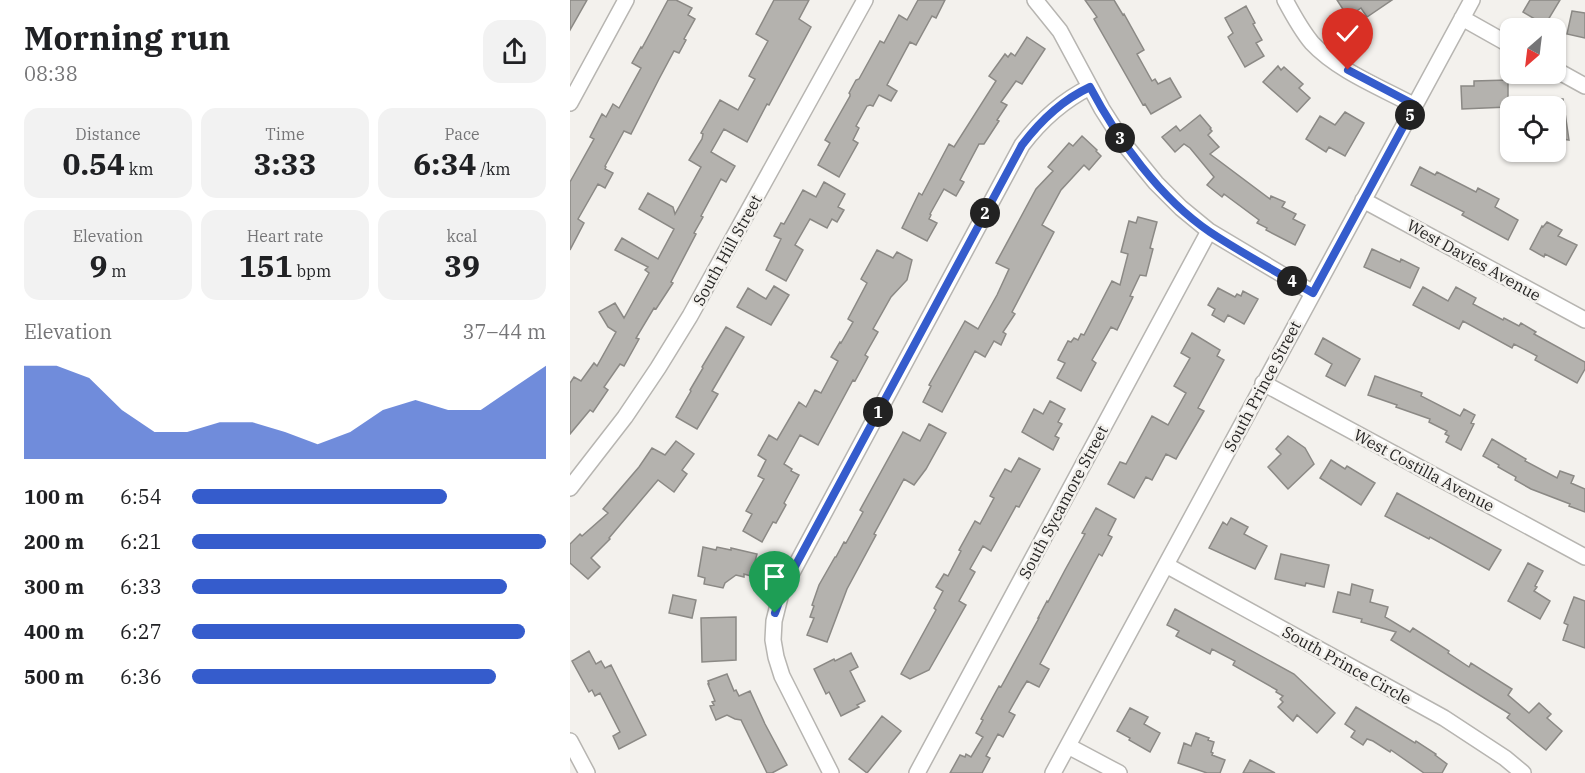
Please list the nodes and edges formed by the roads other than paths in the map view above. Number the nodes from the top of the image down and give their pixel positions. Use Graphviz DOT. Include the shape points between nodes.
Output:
graph roads {
  1 [pos="626,0"];
  2 [pos="865,0"];
  3 [pos="1035,0"];
  4 [pos="1285,0"];
  5 [pos="1472,0"];
  6 [pos="1462,18"];
  7 [pos="1500,39"];
  8 [pos="1566,76"];
  9 [pos="1585,86"];
  10 [pos="1090,87"];
  11 [pos="570,103"];
  12 [pos="1415,105"];
  13 [pos="1363,200"];
  14 [pos="1209,231"];
  15 [pos="1313,293"];
  16 [pos="1585,320"];
  17 [pos="1263,383"];
  18 [pos="570,488"];
  19 [pos="1585,557"];
  20 [pos="1166,565"];
  21 [pos="570,741"];
  22 [pos="1068,746"];
  23 [pos="587,773"];
  24 [pos="831,773"];
  25 [pos="917,773"];
  26 [pos="1053,773"];
  27 [pos="1119,773"];
  28 [pos="1523,773"];
  1 -- 11 [label="street"];
  2 -- 18 [label="street, South Hill Street" via="664,360"];
  3 -- 10 [label="street" via="1060,31"];
  4 -- 12 [label="street" via="1313,44 1329,57"];
  5 -- 6 [label="street, South Prince Street"];
  6 -- 7 [label="street"];
  6 -- 12 [label="street, South Prince Street"];
  8 -- 9 [label="street"];
  10 -- 14 [label="street" via="1125,145 1156,183"];
  10 -- 24 [label="street" via="1052,111 1022,145 781,593 774,621 776,657"];
  12 -- 13 [label="street, South Prince Street"];
  13 -- 15 [label="street, South Prince Street"];
  13 -- 16 [label="street, West Davies Avenue"];
  14 -- 15 [label="street"];
  14 -- 25 [label="street, South Sycamore Street"];
  15 -- 17 [label="street, South Prince Street"];
  17 -- 19 [label="street, West Costilla Avenue"];
  17 -- 20 [label="street, South Prince Street"];
  20 -- 22 [label="street, South Prince Street"];
  20 -- 28 [label="street, South Prince Circle" via="1444,718"];
  21 -- 23 [label="street"];
  22 -- 26 [label="street, South Prince Street"];
  22 -- 27 [label="street"];
}
